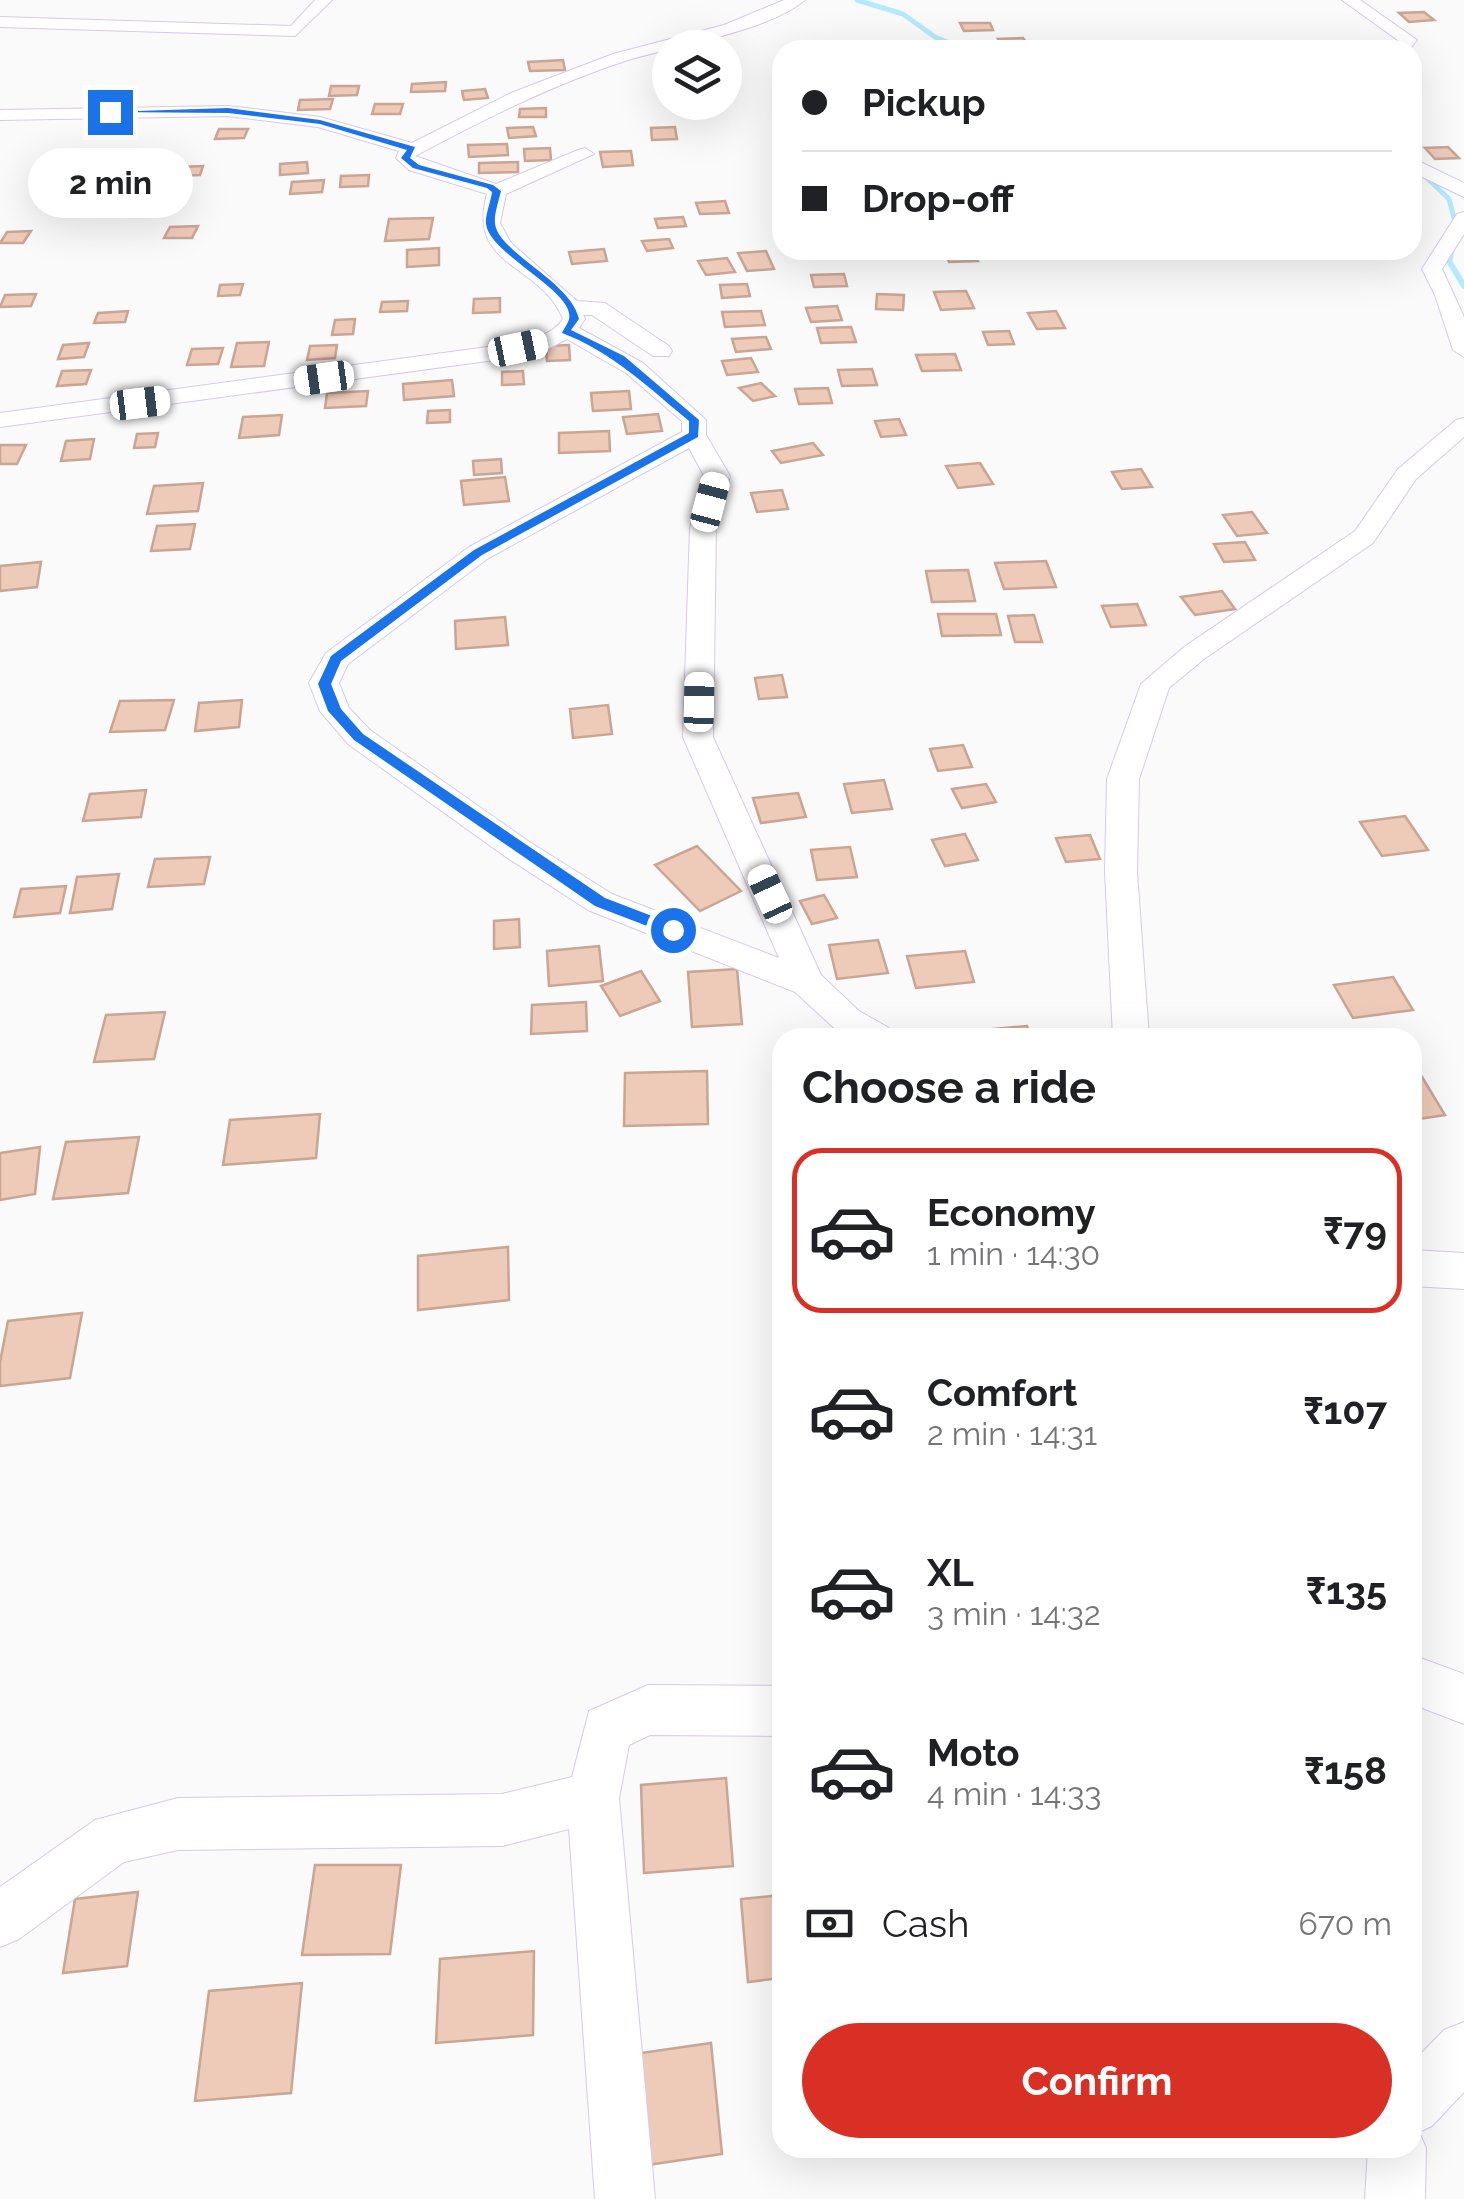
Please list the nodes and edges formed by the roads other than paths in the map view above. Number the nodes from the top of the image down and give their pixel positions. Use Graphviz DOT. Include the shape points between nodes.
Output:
graph roads {
  1 [pos="324,0"];
  2 [pos="798,0"];
  3 [pos="1350,0"];
  4 [pos="0,22"];
  5 [pos="1409,40"];
  6 [pos="0,115"];
  7 [pos="412,149"];
  8 [pos="585,154"];
  9 [pos="1422,169"];
  10 [pos="497,191"];
  11 [pos="1464,191"];
  12 [pos="1464,218"];
  13 [pos="569,319"];
  14 [pos="661,350"];
  15 [pos="1464,350"];
  16 [pos="0,420"];
  17 [pos="1464,425"];
  18 [pos="694,434"];
  19 [pos="807,983"];
  20 [pos="858,1028"];
  21 [pos="1130,1028"];
  22 [pos="1422,1269"];
  23 [pos="1464,1271"];
  24 [pos="1422,1683"];
  25 [pos="1464,1699"];
  26 [pos="772,1711"];
  27 [pos="593,1798"];
  28 [pos="0,1920"];
  29 [pos="1464,2050"];
  30 [pos="1422,2095"];
  31 [pos="1397,2158"];
  32 [pos="625,2199"];
  33 [pos="1395,2199"];
  1 -- 4 [label="street" via="295,31"];
  2 -- 7 [label="street" via="552,84"];
  3 -- 5 [label="street"];
  6 -- 7 [label="street" via="228,110 320,122"];
  7 -- 10 [label="street" via="405,158 416,166"];
  8 -- 10 [label="street"];
  9 -- 11 [label="street"];
  10 -- 13 [label="street" via="490,224 499,243 530,265"];
  12 -- 15 [label="street" via="1432,269"];
  13 -- 14 [label="street" via="597,308"];
  13 -- 16 [label="street" via="540,344 457,359"];
  13 -- 18 [label="street" via="675,400 694,420"];
  17 -- 21 [label="street" via="1407,474 1364,537 1156,684 1123,779"];
  18 -- 19 [label="street" via="717,476 703,528 698,737"];
  18 -- 19 [label="street" via="478,552 336,659 324,684 335,711 359,737 600,902"];
  19 -- 20 [label="street"];
  22 -- 23 [label="street"];
  24 -- 25 [label="street"];
  26 -- 27 [label="street" via="648,1710 606,1729"];
  27 -- 28 [label="street" via="502,1820 162,1828 113,1838"];
  27 -- 32 [label="street"];
  29 -- 30 [label="street"];
  31 -- 33 [label="street"];
}
